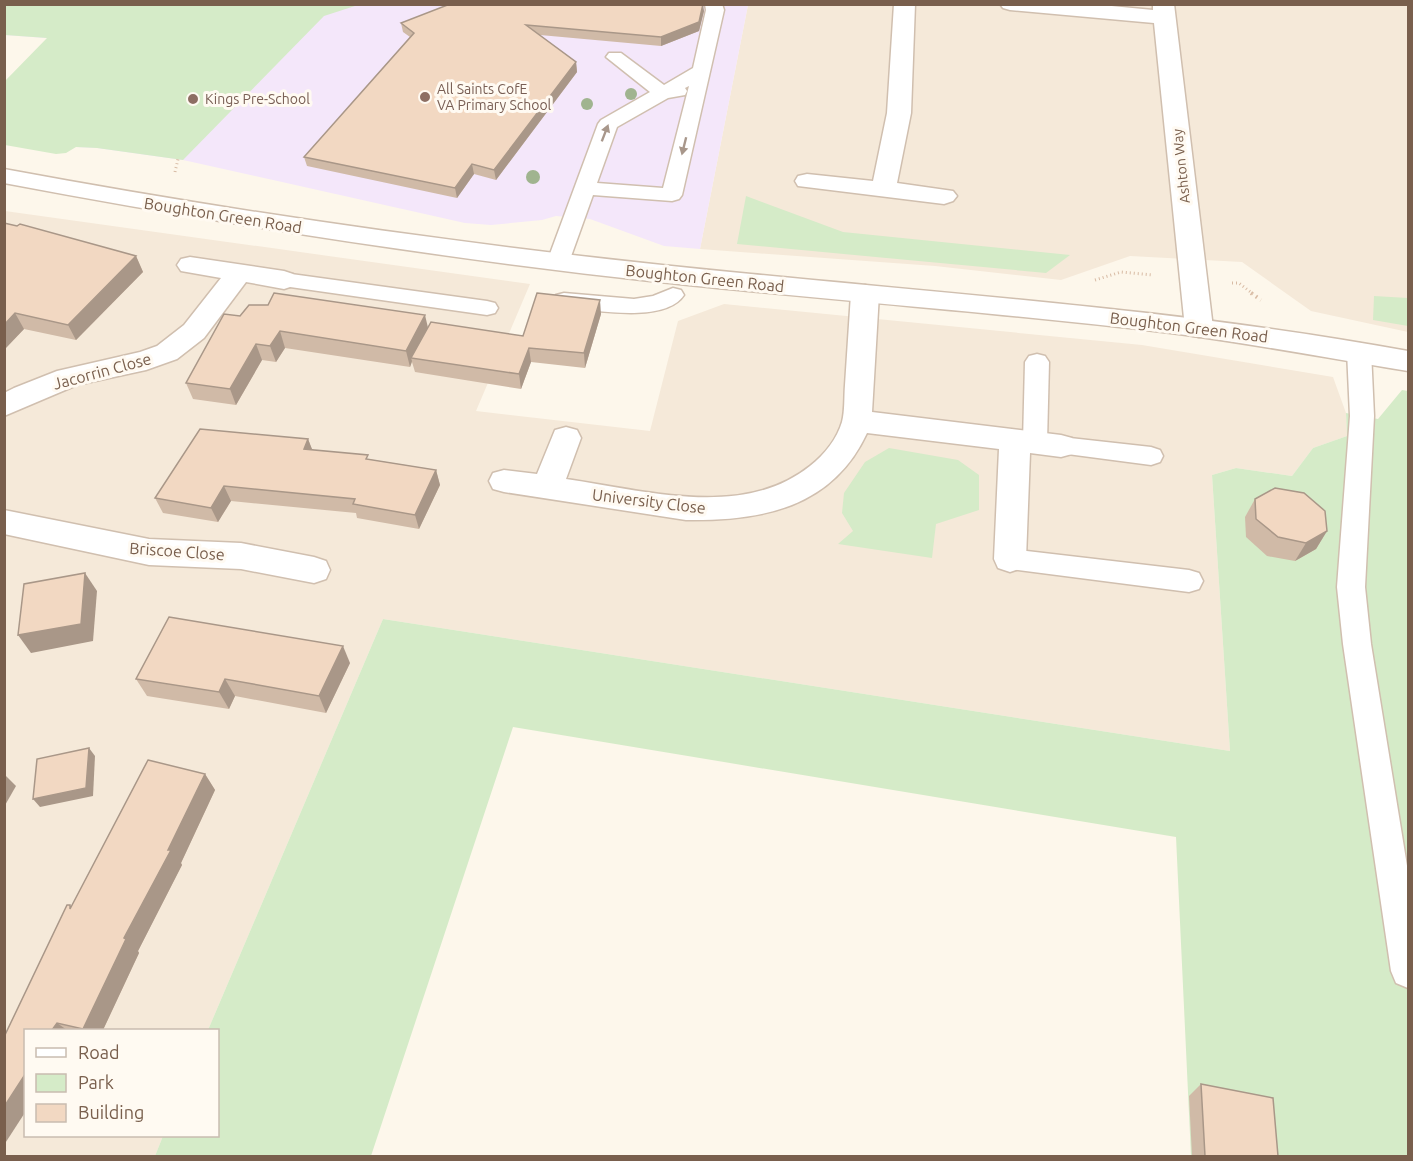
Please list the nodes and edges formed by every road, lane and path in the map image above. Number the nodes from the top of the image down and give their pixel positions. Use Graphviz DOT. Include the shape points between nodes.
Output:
graph roads {
  1 [pos="714,4"];
  2 [pos="905,4"];
  3 [pos="1010,4"];
  4 [pos="1164,11"];
  5 [pos="615,57"];
  6 [pos="702,71"];
  7 [pos="663,93"];
  8 [pos="694,103"];
  9 [pos="4,176"];
  10 [pos="807,181"];
  11 [pos="585,188"];
  12 [pos="883,190"];
  13 [pos="944,196"];
  14 [pos="558,262"];
  15 [pos="190,265"];
  16 [pos="239,273"];
  17 [pos="284,280"];
  18 [pos="676,285"];
  19 [pos="865,294"];
  20 [pos="546,298"];
  21 [pos="488,308"];
  22 [pos="666,320"];
  23 [pos="1199,328"];
  24 [pos="1359,351"];
  25 [pos="1408,361"];
  26 [pos="1037,362"];
  27 [pos="4,406"];
  28 [pos="857,421"];
  29 [pos="566,438"];
  30 [pos="1037,443"];
  31 [pos="1151,456"];
  32 [pos="504,481"];
  33 [pos="548,487"];
  34 [pos="4,522"];
  35 [pos="1010,559"];
  36 [pos="314,570"];
  37 [pos="1189,581"];
  38 [pos="1408,971"];
  1 -- 6 [label="lane"];
  2 -- 12 [label="street" via="899,113"];
  3 -- 4 [label="street"];
  4 -- 23 [label="street, Ashton Way"];
  5 -- 7 [label="lane"];
  6 -- 7 [label="lane"];
  6 -- 8 [label="lane"];
  7 -- 8 [label="lane" via="683,92"];
  11 -- 7 [label="lane, one-way" via="608,124"];
  8 -- 11 [label="lane, one-way" via="672,195"];
  9 -- 14 [label="street, Boughton Green Road" via="354,237"];
  10 -- 12 [label="street"];
  11 -- 14 [label="lane"];
  12 -- 13 [label="street"];
  14 -- 18 [label="street, Boughton Green Road"];
  15 -- 16 [label="street"];
  16 -- 17 [label="street"];
  16 -- 27 [label="street, Jacorrin Close" via="191,334 160,356 48,385"];
  17 -- 21 [label="lane"];
  18 -- 19 [label="street, Boughton Green Road"];
  18 -- 20 [label="lane" via="662,302 638,307"];
  18 -- 22 [label="lane"];
  19 -- 23 [label="street, Boughton Green Road"];
  19 -- 28 [label="street, University Close"];
  23 -- 24 [label="street, Boughton Green Road"];
  24 -- 25 [label="street, Boughton Green Road"];
  24 -- 38 [label="lane" via="1362,416 1351,587"];
  26 -- 30 [label="lane"];
  28 -- 30 [label="street"];
  28 -- 33 [label="street, University Close" via="833,465 794,492 769,501 739,507 686,508"];
  29 -- 33 [label="street"];
  30 -- 31 [label="lane"];
  30 -- 35 [label="street"];
  32 -- 33 [label="street, University Close"];
  34 -- 36 [label="street, Briscoe Close" via="149,552 241,556"];
  35 -- 37 [label="lane"];
}
